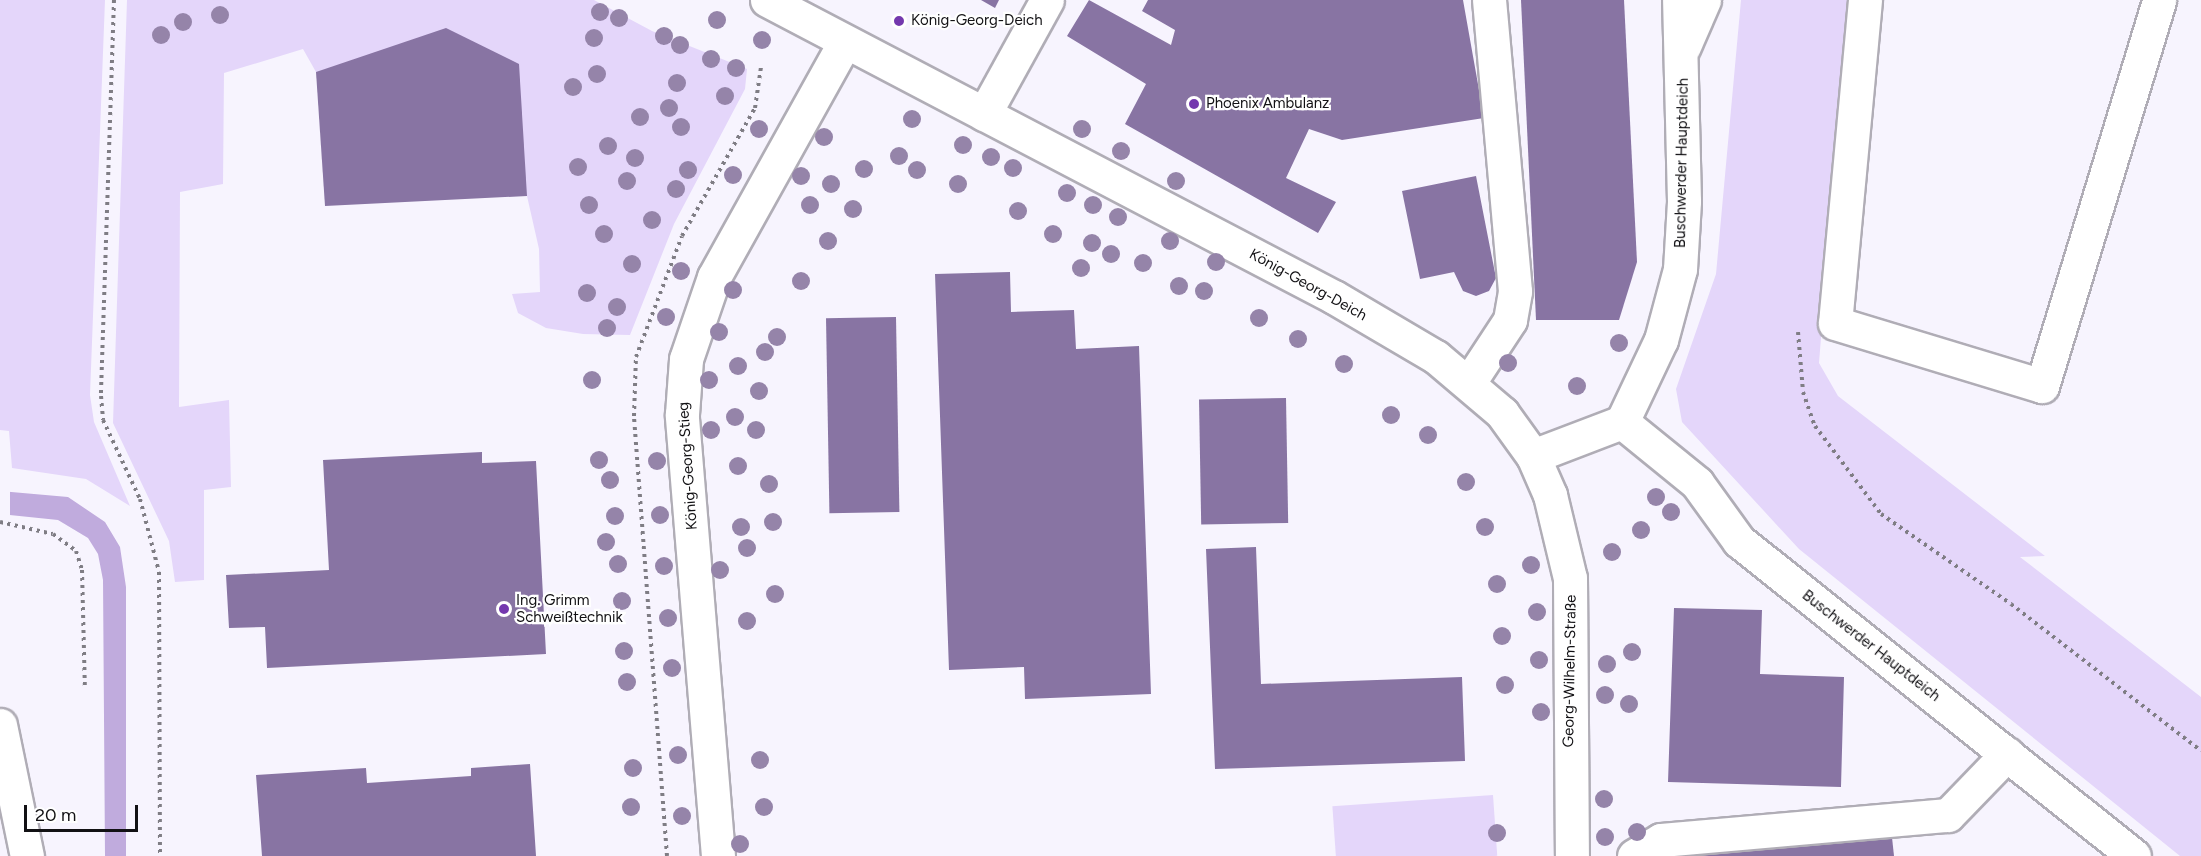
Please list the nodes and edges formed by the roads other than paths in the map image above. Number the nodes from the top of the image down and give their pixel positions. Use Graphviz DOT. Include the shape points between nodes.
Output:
graph roads {
  1 [pos="1047,0"];
  2 [pos="1489,0"];
  3 [pos="1679,0"];
  4 [pos="1704,0"];
  5 [pos="1865,0"];
  6 [pos="2159,0"];
  7 [pos="785,4"];
  8 [pos="845,42"];
  9 [pos="1683,47"];
  10 [pos="984,114"];
  11 [pos="1470,381"];
  12 [pos="1622,422"];
  13 [pos="1533,456"];
  14 [pos="0,725"];
  15 [pos="2007,754"];
  16 [pos="27,856"];
  17 [pos="718,856"];
  18 [pos="1572,856"];
  19 [pos="1634,856"];
  20 [pos="2134,856"];
  1 -- 10 [label="main road"];
  2 -- 11 [label="main road" via="1515,291 1510,320"];
  3 -- 9 [label="main road, Buschwerder Hauptdeich"];
  4 -- 9 [label="main road"];
  5 -- 6 [label="main road" via="1835,323 2042,386"];
  7 -- 8 [label="main road, König-Georg-Deich"];
  8 -- 10 [label="main road, König-Georg-Deich"];
  8 -- 17 [label="main road, König-Georg-Stieg" via="714,277 686,359 682,414"];
  9 -- 12 [label="main road, Buschwerder Hauptdeich" via="1680,268 1661,340"];
  10 -- 11 [label="main road, König-Georg-Deich" via="1334,297"];
  11 -- 13 [label="main road, König-Georg-Deich" via="1502,413"];
  12 -- 13 [label="main road"];
  12 -- 15 [label="main road, Buschwerder Hauptdeich" via="1697,483 1739,540"];
  13 -- 18 [label="main road, Georg-Wilhelm-Straße" via="1550,495 1570,578"];
  14 -- 16 [label="main road"];
  15 -- 19 [label="main road" via="1948,815 1661,840"];
  15 -- 20 [label="main road, Buschwerder Hauptdeich"];
}
